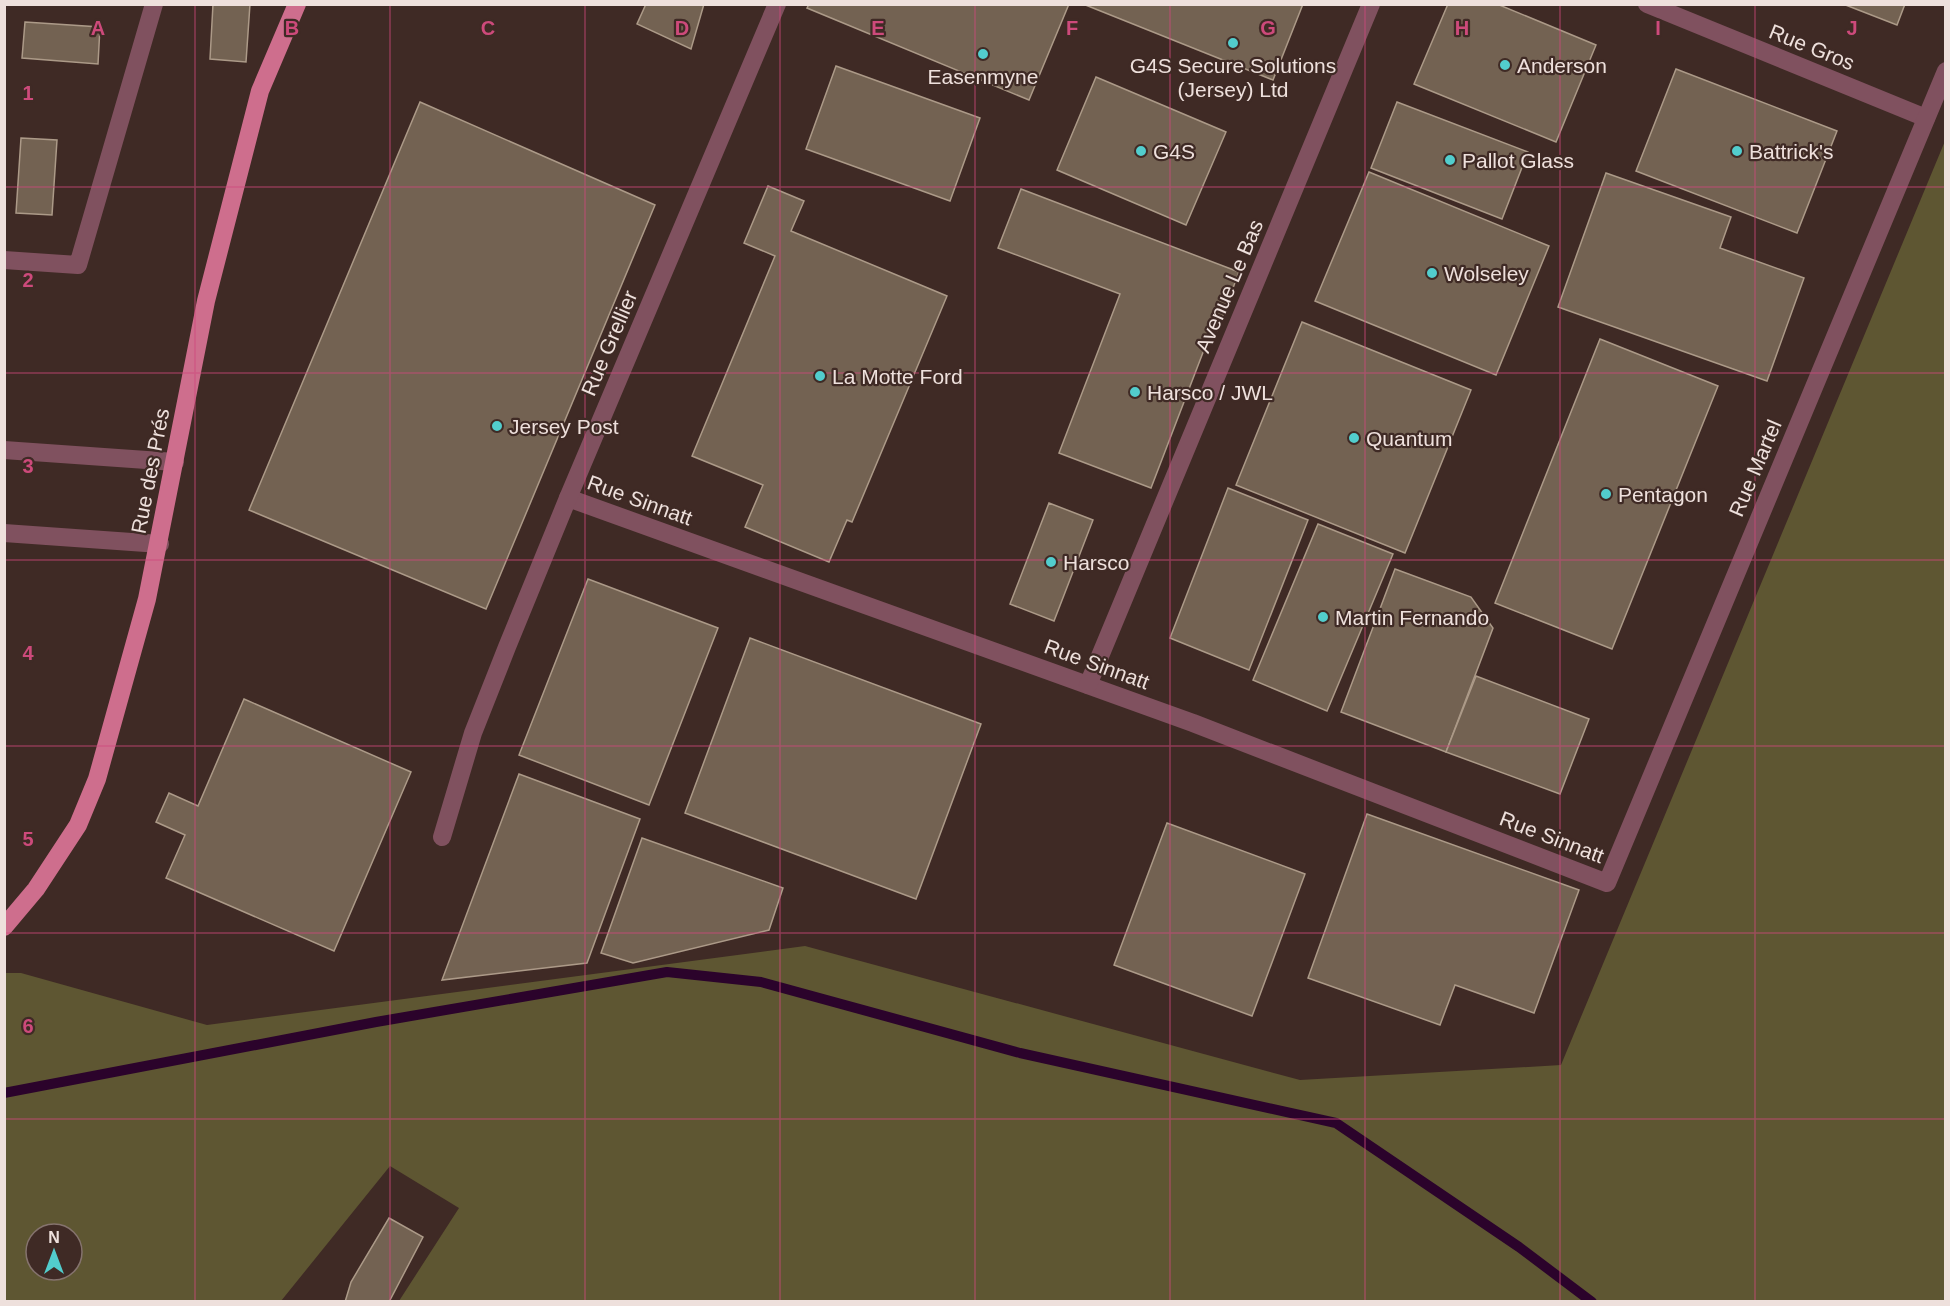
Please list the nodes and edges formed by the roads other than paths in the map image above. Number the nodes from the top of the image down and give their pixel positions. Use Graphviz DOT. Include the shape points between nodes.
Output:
graph roads {
  1 [pos="154,4"];
  2 [pos="297,4"];
  3 [pos="777,4"];
  4 [pos="1371,4"];
  5 [pos="1647,4"];
  6 [pos="1946,71"];
  7 [pos="1926,118"];
  8 [pos="4,260"];
  9 [pos="4,450"];
  10 [pos="175,462"];
  11 [pos="568,498"];
  12 [pos="4,533"];
  13 [pos="159,544"];
  14 [pos="1088,685"];
  15 [pos="442,837"];
  16 [pos="1607,883"];
  17 [pos="4,927"];
  1 -- 8 [label="street" via="78,265"];
  2 -- 10 [label="main road, Rue des Prés" via="260,91 206,301"];
  3 -- 11 [label="street, Rue Grellier"];
  4 -- 14 [label="street, Avenue Le Bas"];
  5 -- 7 [label="street, Rue Gros"];
  6 -- 7 [label="street, Rue Martel"];
  7 -- 16 [label="street, Rue Martel"];
  9 -- 10 [label="street"];
  10 -- 13 [label="main road, Rue des Prés"];
  11 -- 14 [label="street, Rue Sinnatt"];
  11 -- 15 [label="street, Rue Grellier" via="473,733"];
  12 -- 13 [label="street"];
  13 -- 17 [label="main road, Rue des Prés" via="97,779 78,825 36,889"];
  14 -- 16 [label="street, Rue Sinnatt"];
}
